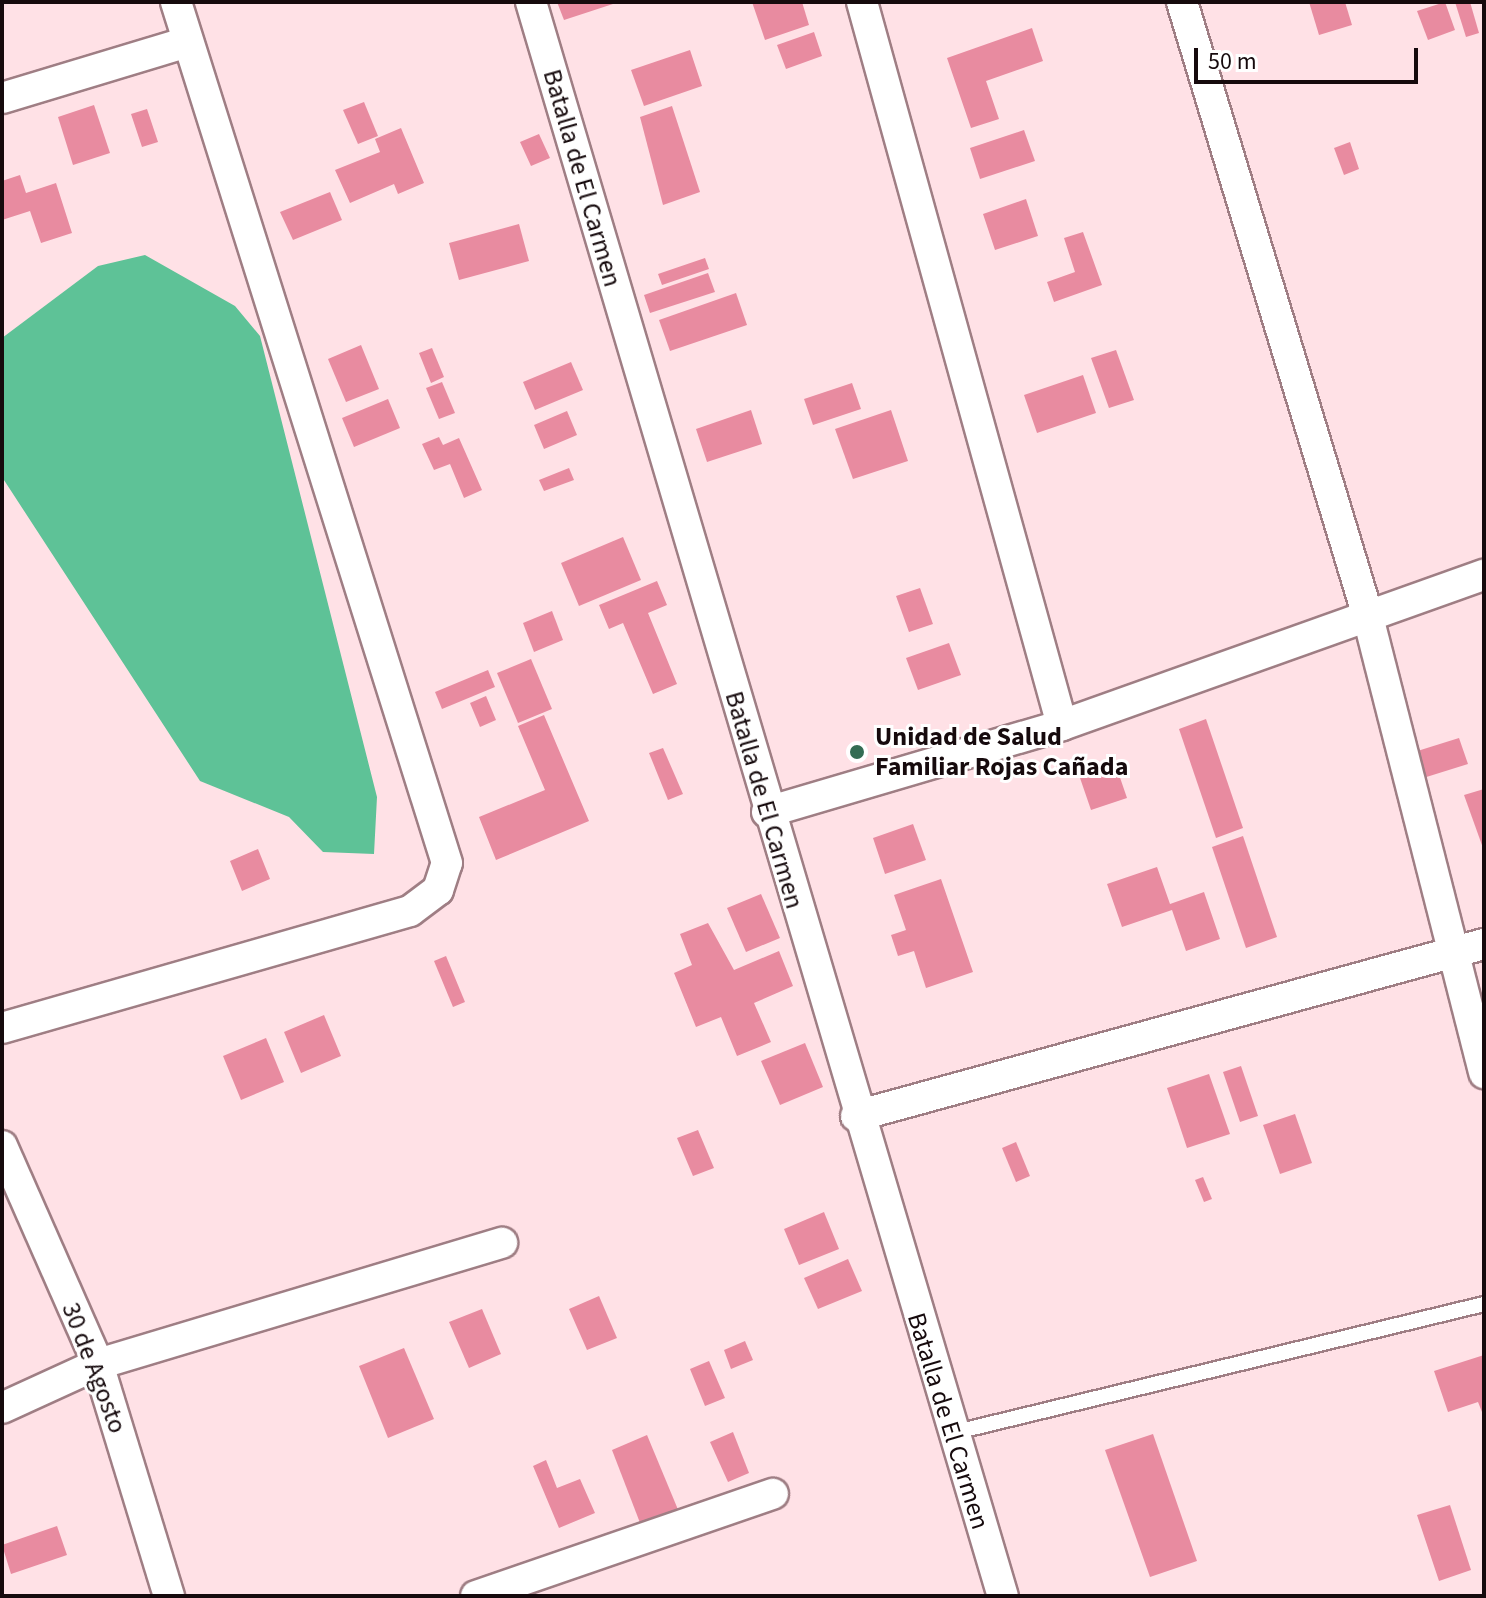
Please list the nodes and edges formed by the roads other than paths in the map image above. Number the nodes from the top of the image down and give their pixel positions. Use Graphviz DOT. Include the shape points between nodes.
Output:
graph roads {
  1 [pos="176,2"];
  2 [pos="531,2"];
  3 [pos="862,2"];
  4 [pos="1182,2"];
  5 [pos="188,42"];
  6 [pos="2,98"];
  7 [pos="1484,575"];
  8 [pos="1367,613"];
  9 [pos="1062,725"];
  10 [pos="767,812"];
  11 [pos="1484,944"];
  12 [pos="1453,953"];
  13 [pos="2,1028"];
  14 [pos="1484,1073"];
  15 [pos="856,1116"];
  16 [pos="2,1146"];
  17 [pos="502,1243"];
  18 [pos="1484,1304"];
  19 [pos="98,1364"];
  20 [pos="2,1408"];
  21 [pos="951,1433"];
  22 [pos="773,1494"];
  23 [pos="169,1596"];
  24 [pos="476,1596"];
  25 [pos="1003,1596"];
  1 -- 5 [label="street"];
  2 -- 10 [label="street, Batalla de El Carmen"];
  3 -- 9 [label="street"];
  4 -- 8 [label="street"];
  5 -- 6 [label="street"];
  5 -- 13 [label="street" via="447,863 438,890 410,911"];
  7 -- 8 [label="street"];
  8 -- 9 [label="street"];
  8 -- 12 [label="street"];
  9 -- 10 [label="street"];
  10 -- 15 [label="street, Batalla de El Carmen"];
  11 -- 12 [label="street"];
  12 -- 14 [label="street"];
  12 -- 15 [label="street"];
  15 -- 21 [label="street, Batalla de El Carmen"];
  16 -- 19 [label="street, 30 de Agosto"];
  17 -- 19 [label="street"];
  18 -- 21 [label="lane"];
  19 -- 20 [label="street"];
  19 -- 23 [label="street, 30 de Agosto"];
  21 -- 25 [label="street, Batalla de El Carmen"];
  22 -- 24 [label="street"];
}
